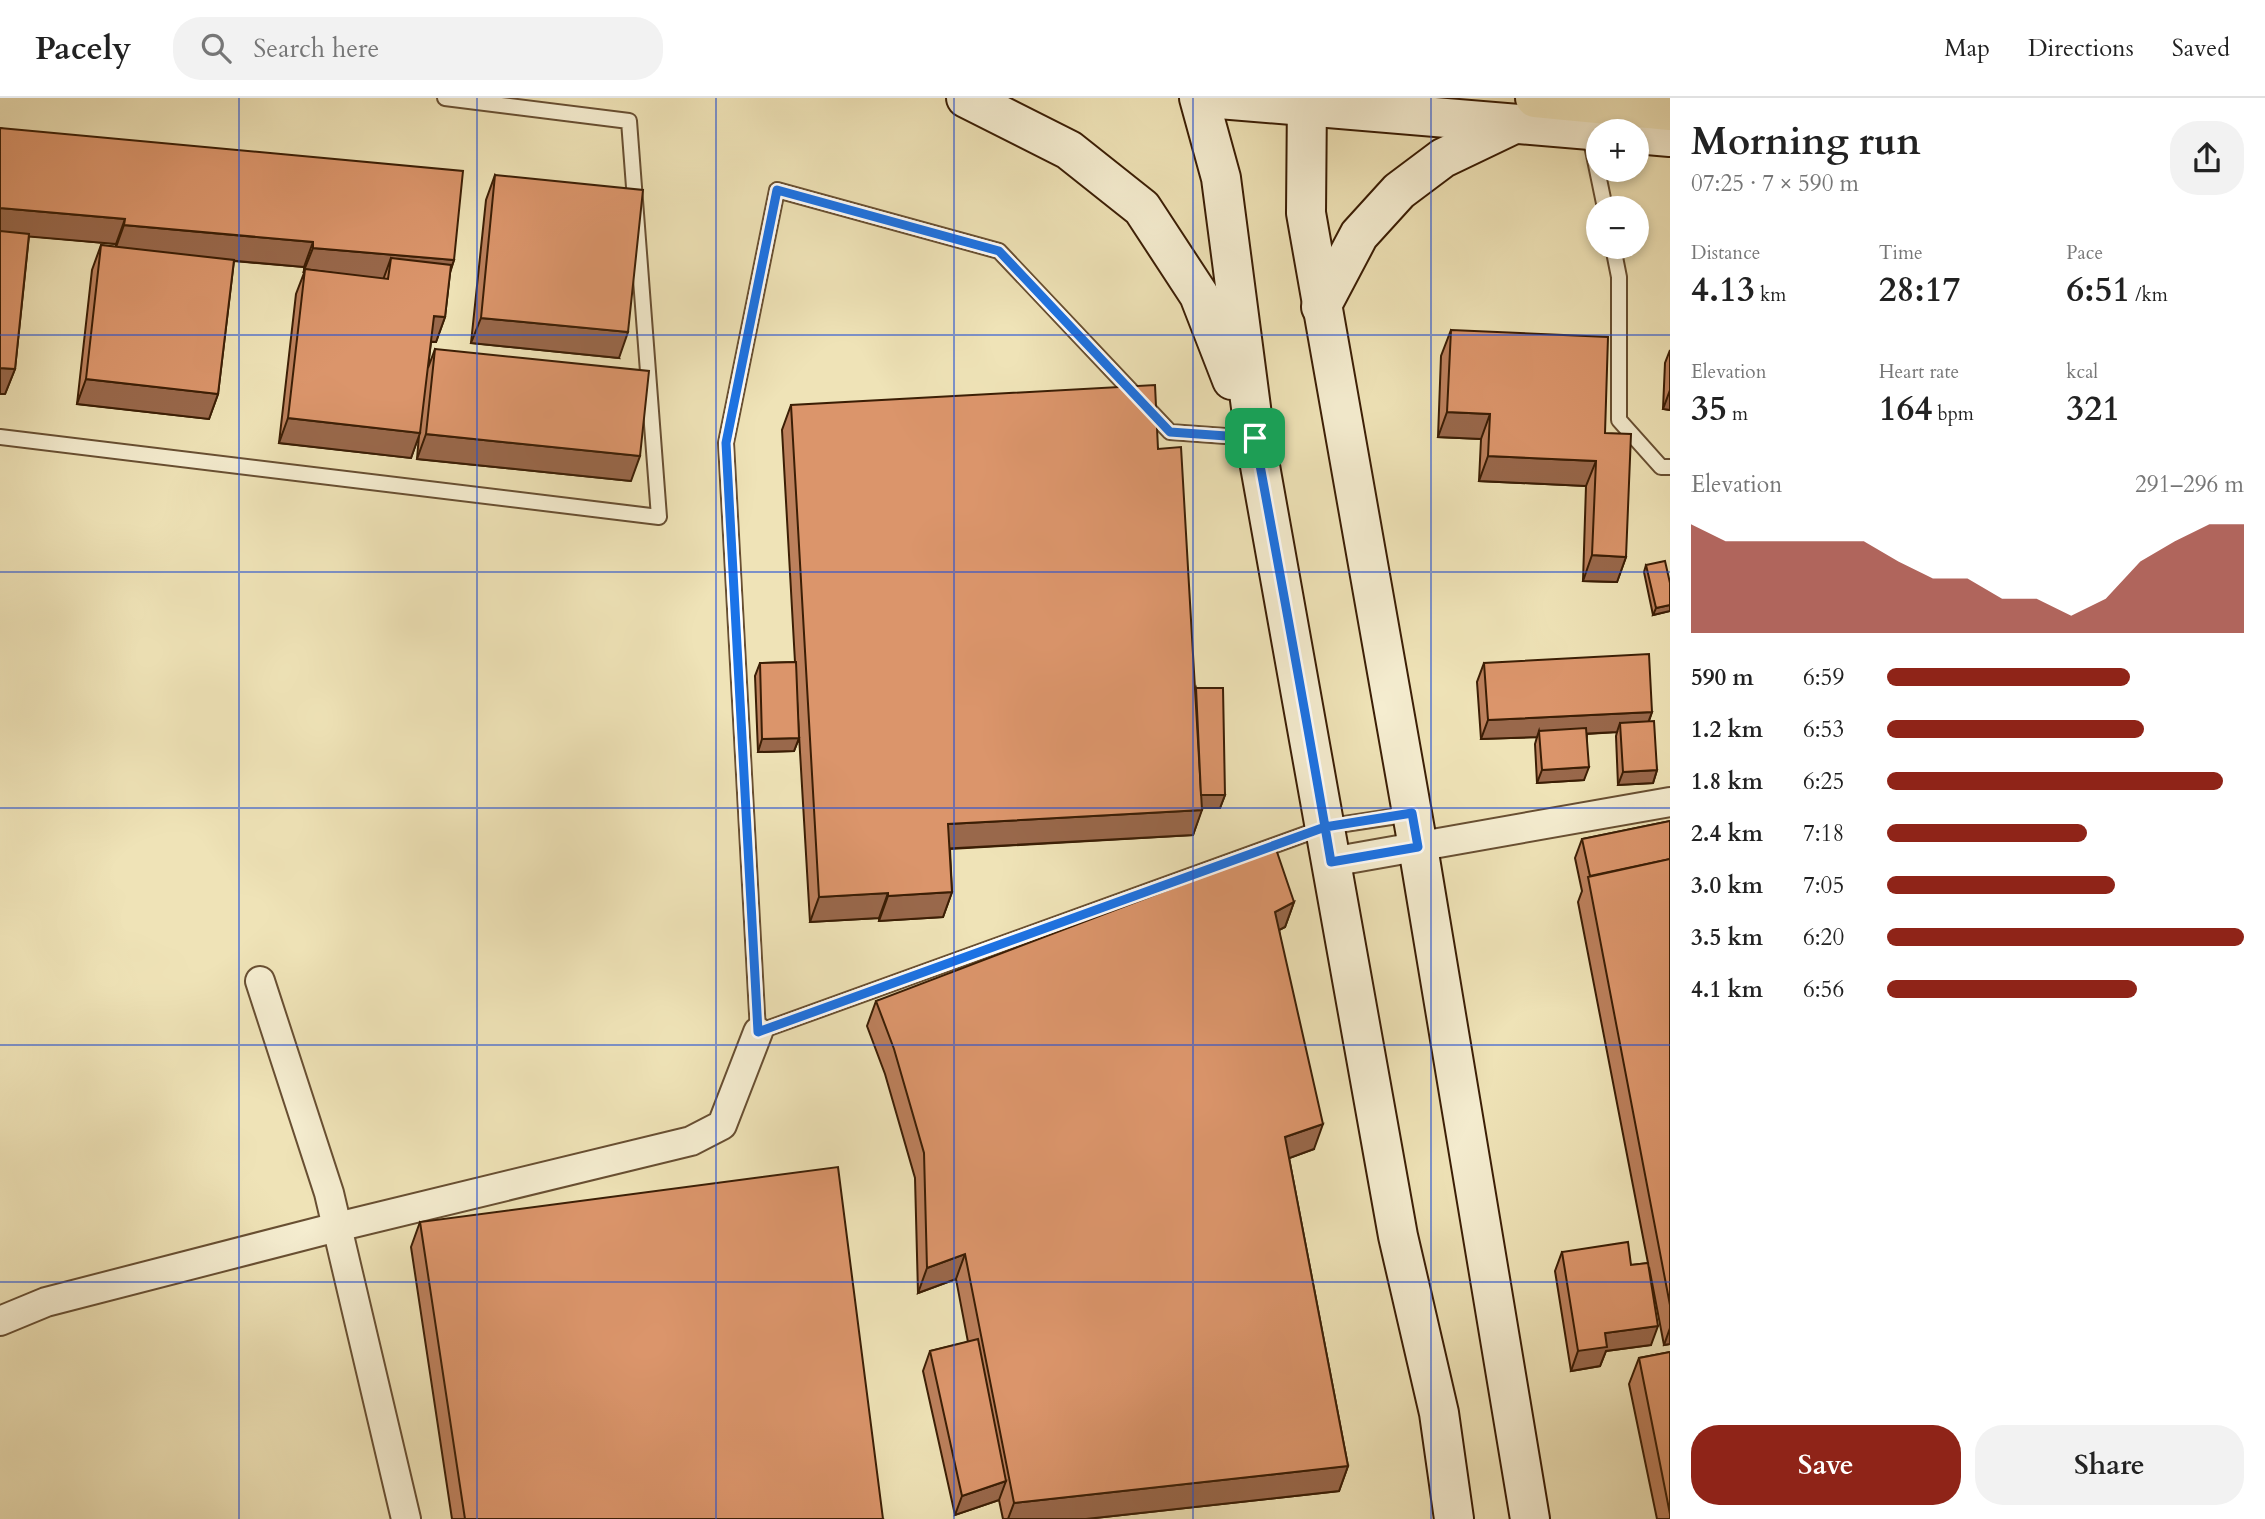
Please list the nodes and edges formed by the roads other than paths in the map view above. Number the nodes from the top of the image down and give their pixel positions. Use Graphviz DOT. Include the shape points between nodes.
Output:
graph roads {
  1 [pos="445,98"];
  2 [pos="966,98"];
  3 [pos="1199,98"];
  4 [pos="1207,98"];
  5 [pos="1306,102"];
  6 [pos="1402,106"];
  7 [pos="1525,111"];
  8 [pos="1670,111"];
  9 [pos="1586,128"];
  10 [pos="1649,135"];
  11 [pos="1670,137"];
  12 [pos="1615,259"];
  13 [pos="1321,307"];
  14 [pos="0,438"];
  15 [pos="1255,438"];
  16 [pos="1670,467"];
  17 [pos="1670,802"];
  18 [pos="1415,830"];
  19 [pos="1328,845"];
  20 [pos="260,981"];
  21 [pos="758,1032"];
  22 [pos="337,1227"];
  23 [pos="0,1321"];
  24 [pos="1450,1518"];
  25 [pos="406,1519"];
  26 [pos="1530,1519"];
  1 -- 14 [label="lane" via="629,121 659,517"];
  2 -- 15 [label="main road" via="1069,150 1142,208 1199,295"];
  3 -- 15 [label="main road" via="1221,178"];
  4 -- 5 [label="main road"];
  5 -- 6 [label="main road"];
  5 -- 13 [label="main road" via="1306,213"];
  6 -- 7 [label="main road"];
  7 -- 8 [label="highway"];
  7 -- 9 [label="main road"];
  7 -- 13 [label="main road" via="1443,158 1399,191 1359,235"];
  10 -- 11 [label="main road"];
  12 -- 16 [label="lane" via="1619,420 1661,467"];
  13 -- 18 [label="main road"];
  15 -- 19 [label="main road"];
  15 -- 21 [label="lane" via="1170,432 999,251 777,190 726,443"];
  17 -- 18 [label="street"];
  18 -- 19 [label="street"];
  18 -- 26 [label="main road"];
  19 -- 21 [label="lane"];
  19 -- 24 [label="main road" via="1398,1236 1439,1413"];
  20 -- 22 [label="street"];
  21 -- 22 [label="street" via="722,1125 691,1141"];
  22 -- 23 [label="street" via="46,1302"];
  22 -- 25 [label="street"];
}
